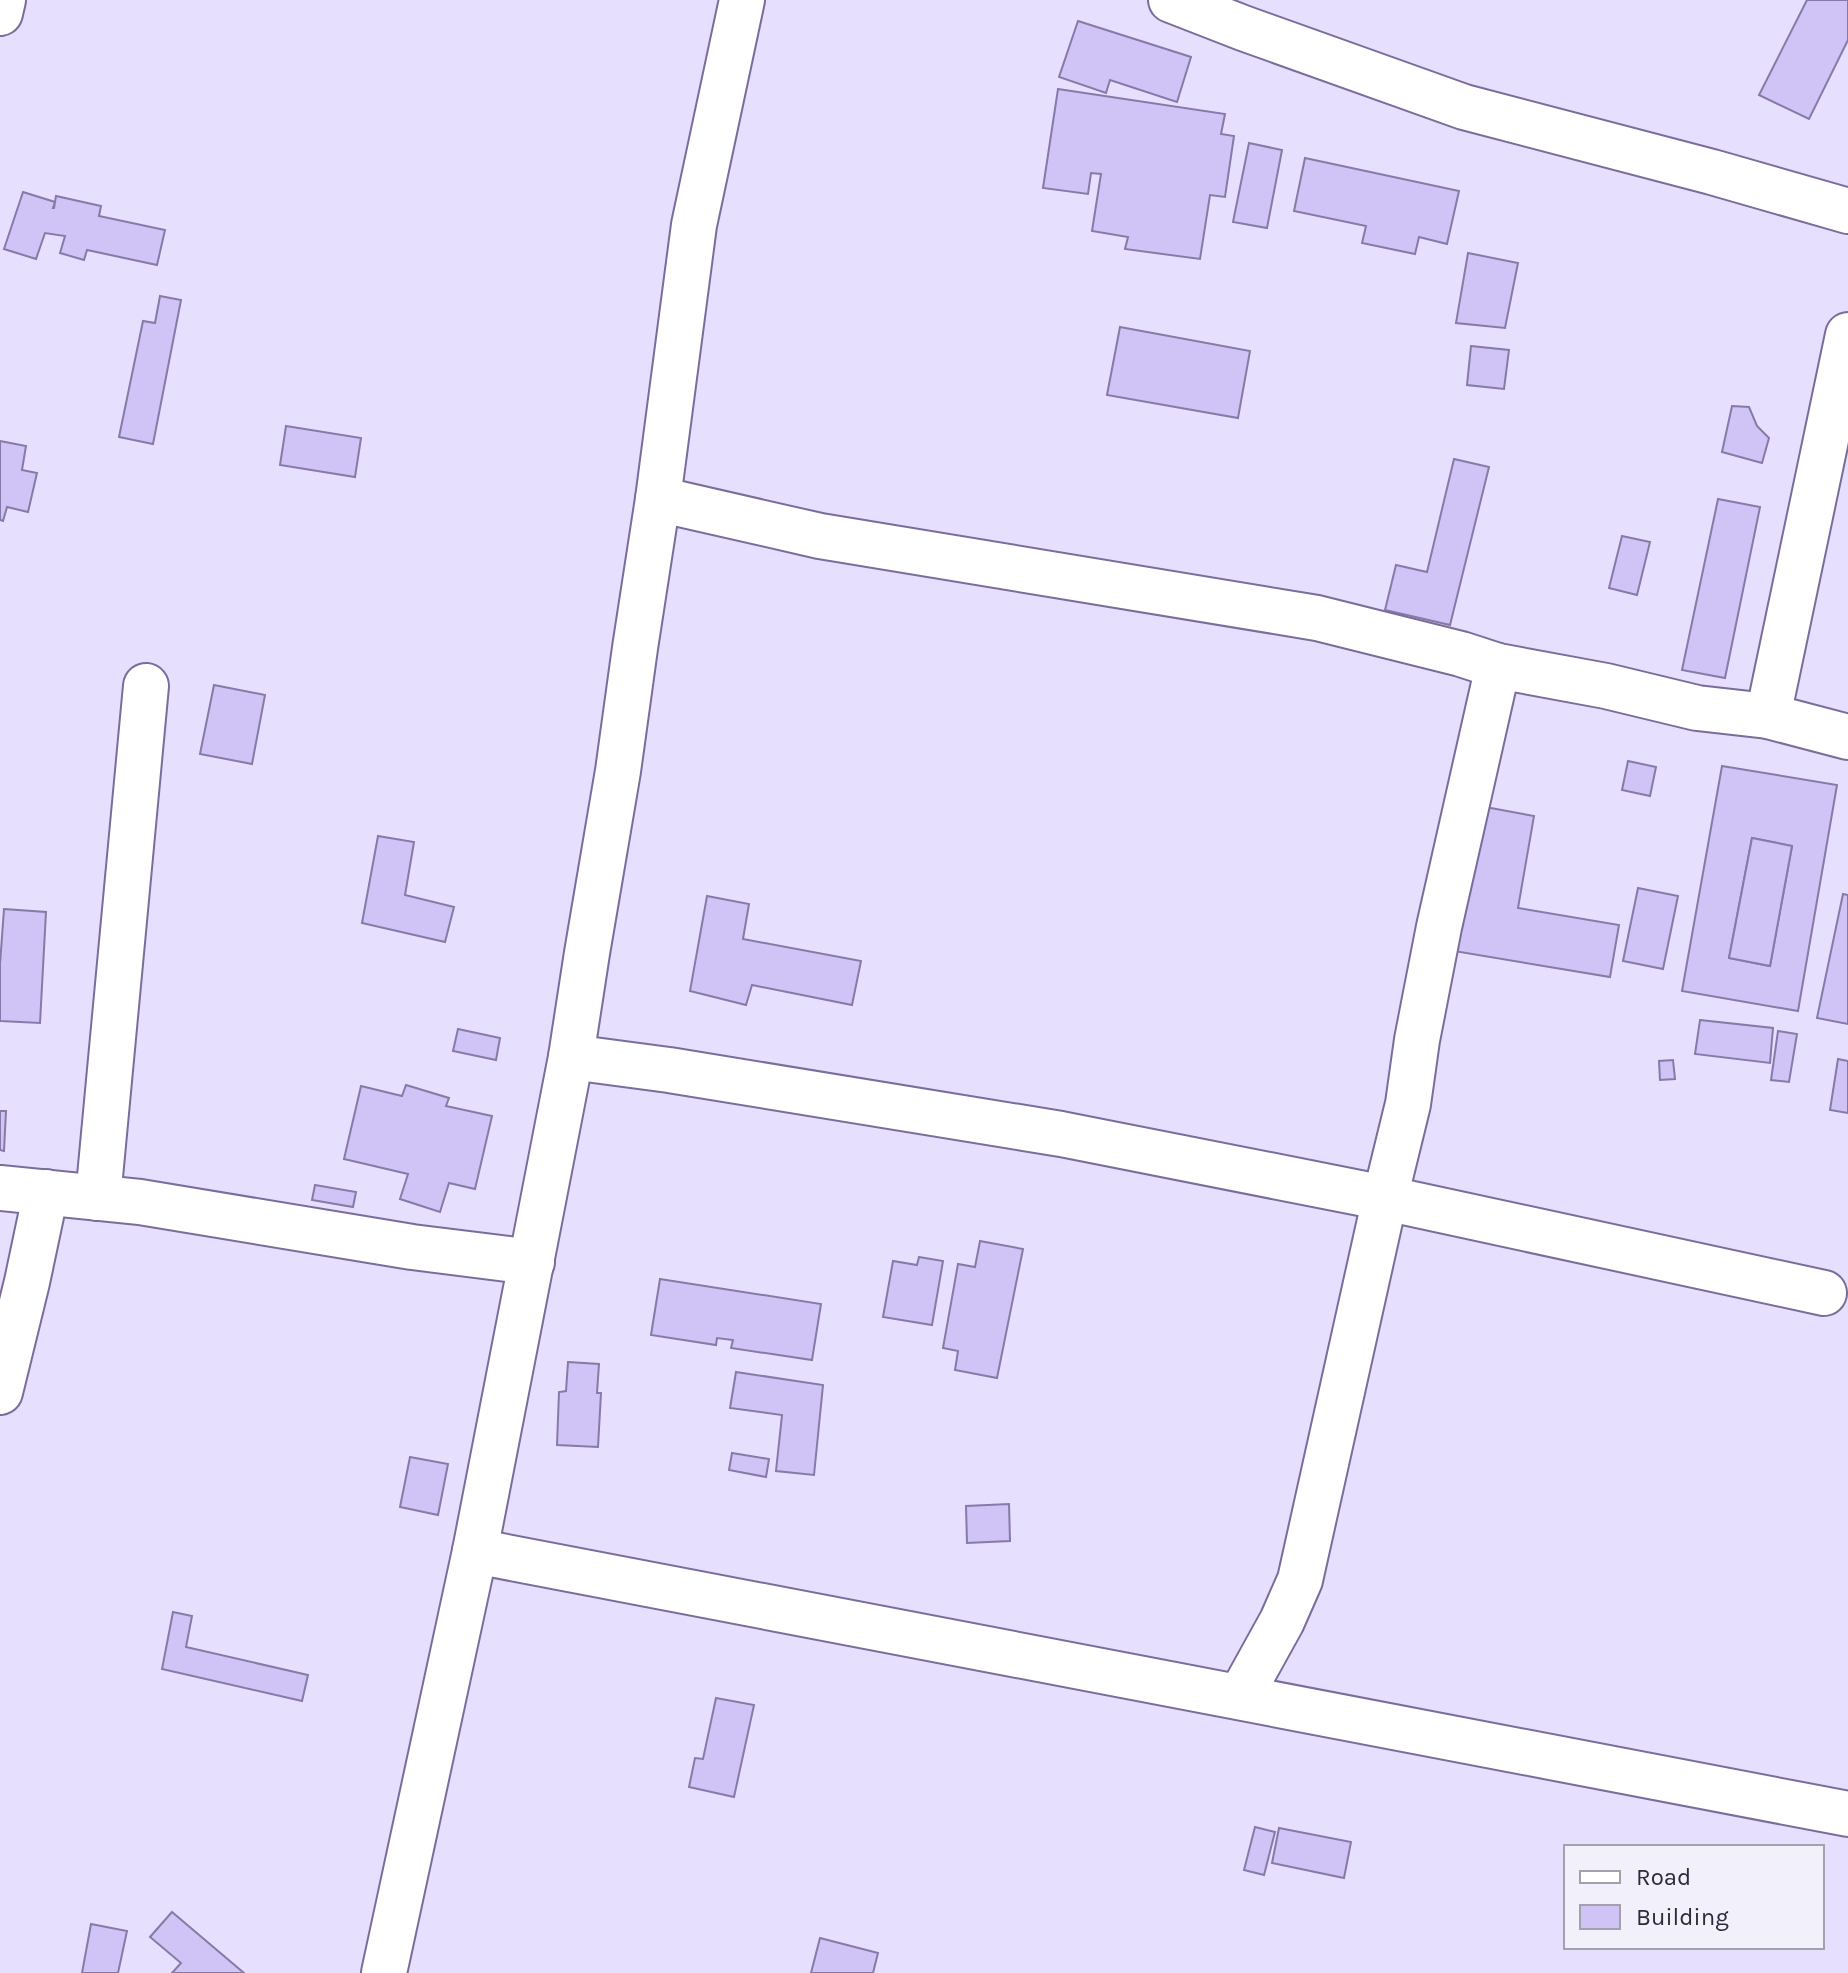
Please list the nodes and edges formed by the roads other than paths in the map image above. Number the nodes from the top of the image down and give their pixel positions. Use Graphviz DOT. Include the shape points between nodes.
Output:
graph roads {
  1 [pos="3,0"];
  2 [pos="742,0"];
  3 [pos="1171,0"];
  4 [pos="0,13"];
  5 [pos="1848,211"];
  6 [pos="1848,335"];
  7 [pos="658,499"];
  8 [pos="1498,666"];
  9 [pos="146,686"];
  10 [pos="1768,716"];
  11 [pos="1848,737"];
  12 [pos="571,1057"];
  13 [pos="0,1188"];
  14 [pos="46,1192"];
  15 [pos="98,1198"];
  16 [pos="1385,1198"];
  17 [pos="532,1262"];
  18 [pos="1824,1293"];
  19 [pos="0,1392"];
  20 [pos="475,1551"];
  21 [pos="1240,1697"];
  22 [pos="1848,1814"];
  23 [pos="384,1973"];
  1 -- 4 [label="street"];
  2 -- 7 [label="street" via="694,225"];
  3 -- 5 [label="street" via="1464,107"];
  6 -- 10 [label="street"];
  7 -- 8 [label="street" via="820,536 1317,618"];
  7 -- 12 [label="street"];
  8 -- 10 [label="street" via="1697,708"];
  8 -- 16 [label="street"];
  9 -- 15 [label="street"];
  10 -- 11 [label="street"];
  12 -- 16 [label="street" via="1061,1134"];
  12 -- 17 [label="street"];
  13 -- 14 [label="street"];
  14 -- 15 [label="street"];
  14 -- 19 [label="street"];
  15 -- 17 [label="street"];
  16 -- 18 [label="street"];
  16 -- 21 [label="street" via="1300,1580"];
  17 -- 20 [label="street"];
  20 -- 21 [label="street"];
  20 -- 23 [label="street"];
  21 -- 22 [label="street"];
}
